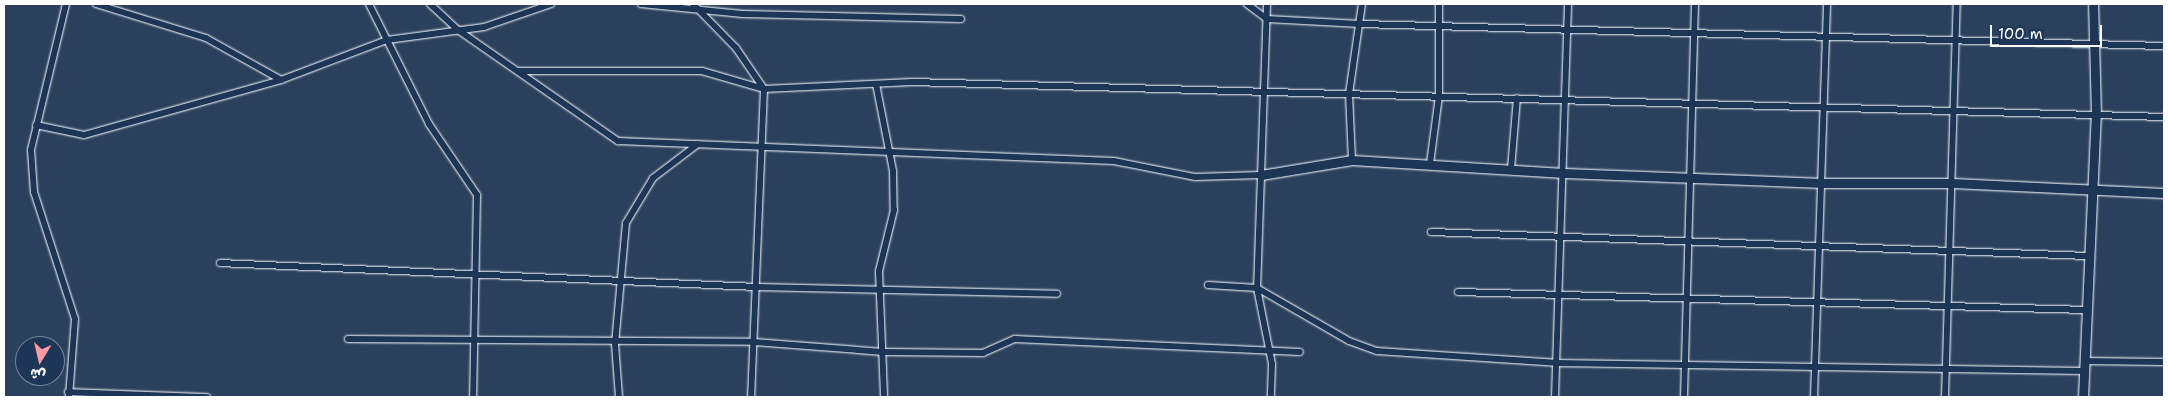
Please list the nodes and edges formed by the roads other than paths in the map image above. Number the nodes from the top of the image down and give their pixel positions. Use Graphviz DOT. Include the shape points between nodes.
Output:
graph roads {
  1 [pos="66,4"];
  2 [pos="96,4"];
  3 [pos="369,4"];
  4 [pos="430,4"];
  5 [pos="551,4"];
  6 [pos="641,4"];
  7 [pos="693,4"];
  8 [pos="1247,4"];
  9 [pos="1267,4"];
  10 [pos="1362,4"];
  11 [pos="1440,4"];
  12 [pos="1568,4"];
  13 [pos="1695,4"];
  14 [pos="1827,4"];
  15 [pos="1957,4"];
  16 [pos="2093,4"];
  17 [pos="700,10"];
  18 [pos="961,19"];
  19 [pos="1267,19"];
  20 [pos="1360,24"];
  21 [pos="1439,26"];
  22 [pos="1568,29"];
  23 [pos="458,30"];
  24 [pos="1697,32"];
  25 [pos="1829,36"];
  26 [pos="387,40"];
  27 [pos="1956,40"];
  28 [pos="2094,44"];
  29 [pos="2164,46"];
  30 [pos="519,71"];
  31 [pos="281,80"];
  32 [pos="876,84"];
  33 [pos="764,89"];
  34 [pos="1264,91"];
  35 [pos="1349,94"];
  36 [pos="1439,96"];
  37 [pos="1517,98"];
  38 [pos="1567,100"];
  39 [pos="1695,104"];
  40 [pos="1826,107"];
  41 [pos="1954,111"];
  42 [pos="2096,115"];
  43 [pos="2164,117"];
  44 [pos="36,125"];
  45 [pos="698,144"];
  46 [pos="762,147"];
  47 [pos="889,152"];
  48 [pos="1352,160"];
  49 [pos="1430,164"];
  50 [pos="1512,170"];
  51 [pos="1564,173"];
  52 [pos="1261,175"];
  53 [pos="1692,178"];
  54 [pos="1952,182"];
  55 [pos="1823,184"];
  56 [pos="2092,191"];
  57 [pos="2164,193"];
  58 [pos="1431,232"];
  59 [pos="1562,239"];
  60 [pos="1690,243"];
  61 [pos="1820,247"];
  62 [pos="1950,252"];
  63 [pos="2089,256"];
  64 [pos="220,263"];
  65 [pos="476,273"];
  66 [pos="618,279"];
  67 [pos="1208,285"];
  68 [pos="757,287"];
  69 [pos="880,287"];
  70 [pos="1257,288"];
  71 [pos="1458,292"];
  72 [pos="1057,294"];
  73 [pos="1559,296"];
  74 [pos="1818,300"];
  75 [pos="1688,301"];
  76 [pos="1948,306"];
  77 [pos="2086,310"];
  78 [pos="348,339"];
  79 [pos="477,341"];
  80 [pos="754,342"];
  81 [pos="615,344"];
  82 [pos="1270,350"];
  83 [pos="883,352"];
  84 [pos="1300,352"];
  85 [pos="2084,361"];
  86 [pos="1686,362"];
  87 [pos="2164,362"];
  88 [pos="1556,363"];
  89 [pos="1815,366"];
  90 [pos="1946,367"];
  91 [pos="2084,371"];
  92 [pos="69,395"];
  93 [pos="208,397"];
  94 [pos="473,397"];
  95 [pos="619,397"];
  96 [pos="750,397"];
  97 [pos="884,397"];
  98 [pos="1271,397"];
  99 [pos="1555,397"];
  100 [pos="1684,397"];
  101 [pos="1814,397"];
  102 [pos="1945,397"];
  103 [pos="2083,397"];
  1 -- 44 [label="street"];
  2 -- 31 [label="street" via="206,38"];
  3 -- 26 [label="street"];
  4 -- 23 [label="street"];
  5 -- 23 [label="street" via="484,27"];
  6 -- 17 [label="street"];
  7 -- 17 [label="street"];
  8 -- 19 [label="street"];
  9 -- 19 [label="street"];
  10 -- 20 [label="street"];
  11 -- 21 [label="street"];
  12 -- 22 [label="street"];
  13 -- 24 [label="street"];
  14 -- 25 [label="street"];
  15 -- 27 [label="street"];
  16 -- 28 [label="street"];
  17 -- 18 [label="street"];
  17 -- 33 [label="street"];
  19 -- 20 [label="street"];
  19 -- 34 [label="street"];
  20 -- 21 [label="street"];
  20 -- 35 [label="street"];
  21 -- 22 [label="street"];
  21 -- 36 [label="street"];
  22 -- 24 [label="street"];
  22 -- 38 [label="street"];
  23 -- 26 [label="street"];
  23 -- 30 [label="street"];
  24 -- 25 [label="street"];
  24 -- 39 [label="street"];
  25 -- 27 [label="street"];
  25 -- 40 [label="street"];
  26 -- 31 [label="street"];
  26 -- 65 [label="street" via="429,124 477,195"];
  27 -- 28 [label="street"];
  27 -- 41 [label="street"];
  28 -- 29 [label="street"];
  28 -- 42 [label="street"];
  30 -- 33 [label="street" via="702,72"];
  30 -- 45 [label="street" via="618,141"];
  31 -- 44 [label="street" via="84,135"];
  32 -- 33 [label="street"];
  32 -- 34 [label="street"];
  32 -- 47 [label="street"];
  33 -- 46 [label="street"];
  34 -- 35 [label="street"];
  34 -- 52 [label="street"];
  35 -- 36 [label="street"];
  35 -- 48 [label="street"];
  36 -- 37 [label="street"];
  36 -- 49 [label="street"];
  37 -- 38 [label="street"];
  37 -- 50 [label="street"];
  38 -- 39 [label="street"];
  38 -- 51 [label="street"];
  39 -- 40 [label="street"];
  39 -- 53 [label="street"];
  40 -- 41 [label="street"];
  40 -- 55 [label="street"];
  41 -- 42 [label="street"];
  41 -- 54 [label="street"];
  42 -- 43 [label="street"];
  42 -- 56 [label="street"];
  44 -- 92 [label="street" via="31,150 34,192 75,319"];
  45 -- 46 [label="street"];
  45 -- 66 [label="street" via="653,178 626,223"];
  46 -- 47 [label="street"];
  46 -- 68 [label="street"];
  47 -- 52 [label="street" via="1114,161 1195,177"];
  47 -- 69 [label="street" via="894,210 883,250"];
  48 -- 49 [label="street"];
  48 -- 52 [label="street"];
  49 -- 50 [label="street"];
  50 -- 51 [label="street"];
  51 -- 53 [label="street"];
  51 -- 59 [label="street"];
  52 -- 70 [label="street"];
  53 -- 55 [label="street"];
  53 -- 60 [label="street"];
  54 -- 55 [label="street"];
  54 -- 56 [label="street"];
  54 -- 62 [label="street"];
  55 -- 61 [label="street"];
  56 -- 57 [label="street"];
  56 -- 63 [label="street"];
  58 -- 59 [label="street"];
  59 -- 60 [label="street"];
  59 -- 73 [label="street"];
  60 -- 61 [label="street"];
  60 -- 75 [label="street"];
  61 -- 62 [label="street"];
  61 -- 74 [label="street"];
  62 -- 63 [label="street"];
  62 -- 76 [label="street"];
  63 -- 77 [label="street"];
  64 -- 65 [label="street"];
  65 -- 66 [label="street"];
  65 -- 79 [label="street"];
  66 -- 68 [label="street"];
  66 -- 81 [label="street"];
  67 -- 70 [label="street"];
  68 -- 69 [label="street"];
  68 -- 80 [label="street"];
  69 -- 72 [label="street"];
  69 -- 83 [label="street"];
  70 -- 82 [label="street"];
  70 -- 88 [label="street" via="1349,341 1377,351"];
  71 -- 73 [label="street"];
  73 -- 75 [label="street"];
  73 -- 88 [label="street"];
  74 -- 75 [label="street"];
  74 -- 76 [label="street"];
  74 -- 89 [label="street"];
  75 -- 86 [label="street"];
  76 -- 77 [label="street"];
  76 -- 90 [label="street"];
  77 -- 85 [label="street"];
  78 -- 79 [label="street"];
  79 -- 81 [label="street"];
  79 -- 94 [label="street"];
  80 -- 81 [label="street"];
  80 -- 83 [label="street"];
  80 -- 96 [label="street"];
  81 -- 95 [label="street"];
  82 -- 83 [label="street" via="1015,339 983,353"];
  82 -- 84 [label="street"];
  82 -- 98 [label="street"];
  83 -- 97 [label="street"];
  85 -- 87 [label="street"];
  85 -- 91 [label="street"];
  86 -- 88 [label="street"];
  86 -- 89 [label="street"];
  86 -- 100 [label="street"];
  88 -- 99 [label="street"];
  89 -- 90 [label="street"];
  89 -- 101 [label="street"];
  90 -- 91 [label="street"];
  90 -- 102 [label="street"];
  91 -- 103 [label="street"];
  92 -- 93 [label="street"];
}
